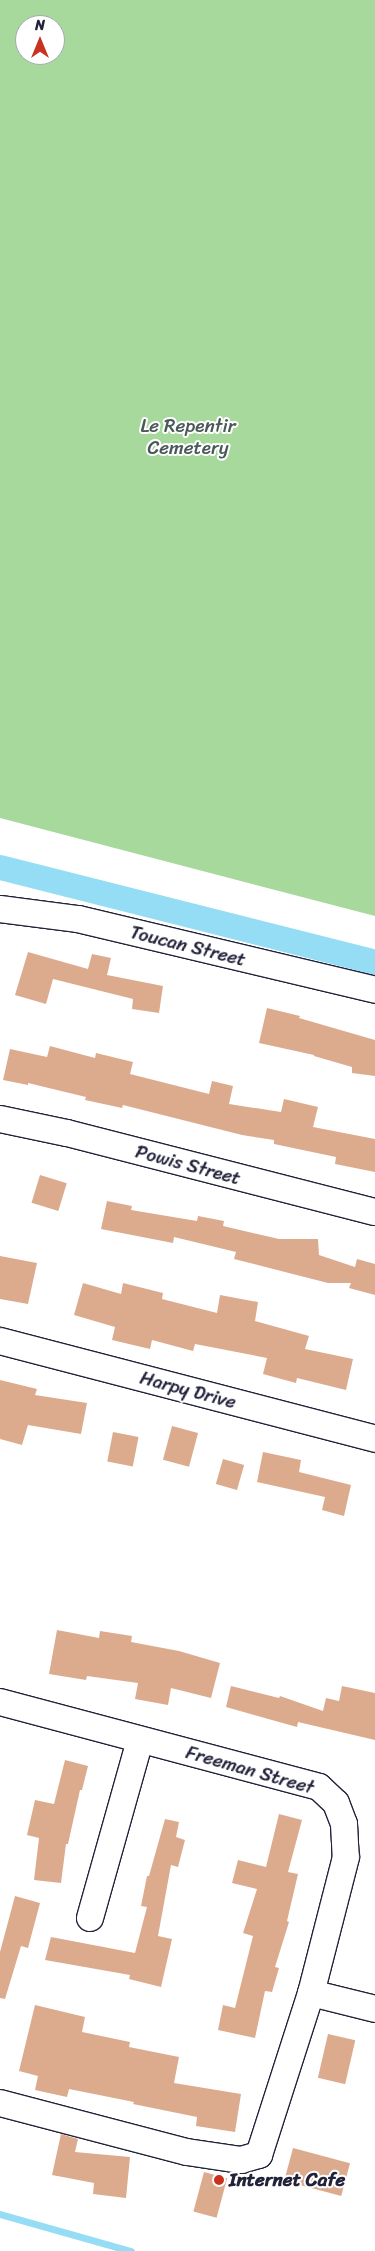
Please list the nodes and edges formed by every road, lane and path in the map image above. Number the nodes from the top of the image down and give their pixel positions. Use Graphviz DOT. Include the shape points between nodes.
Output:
graph roads {
  1 [pos="0,909"];
  2 [pos="375,990"];
  3 [pos="0,1119"];
  4 [pos="375,1212"];
  5 [pos="0,1341"];
  6 [pos="375,1439"];
  7 [pos="0,1702"];
  8 [pos="140,1740"];
  9 [pos="90,1918"];
  10 [pos="311,1993"];
  11 [pos="375,2008"];
  12 [pos="0,2103"];
  1 -- 2 [label="street, Toucan Street" via="78,919"];
  3 -- 4 [label="street, Powis Street" via="67,1133"];
  5 -- 6 [label="street, Harpy Drive"];
  7 -- 8 [label="street, Freeman Street"];
  8 -- 9 [label="street"];
  8 -- 10 [label="street, Freeman Street" via="319,1787 336,1803 344,1824 346,1857"];
  10 -- 11 [label="street"];
  10 -- 12 [label="street, Freeman Street" via="259,2155 241,2160 187,2152"];
}
